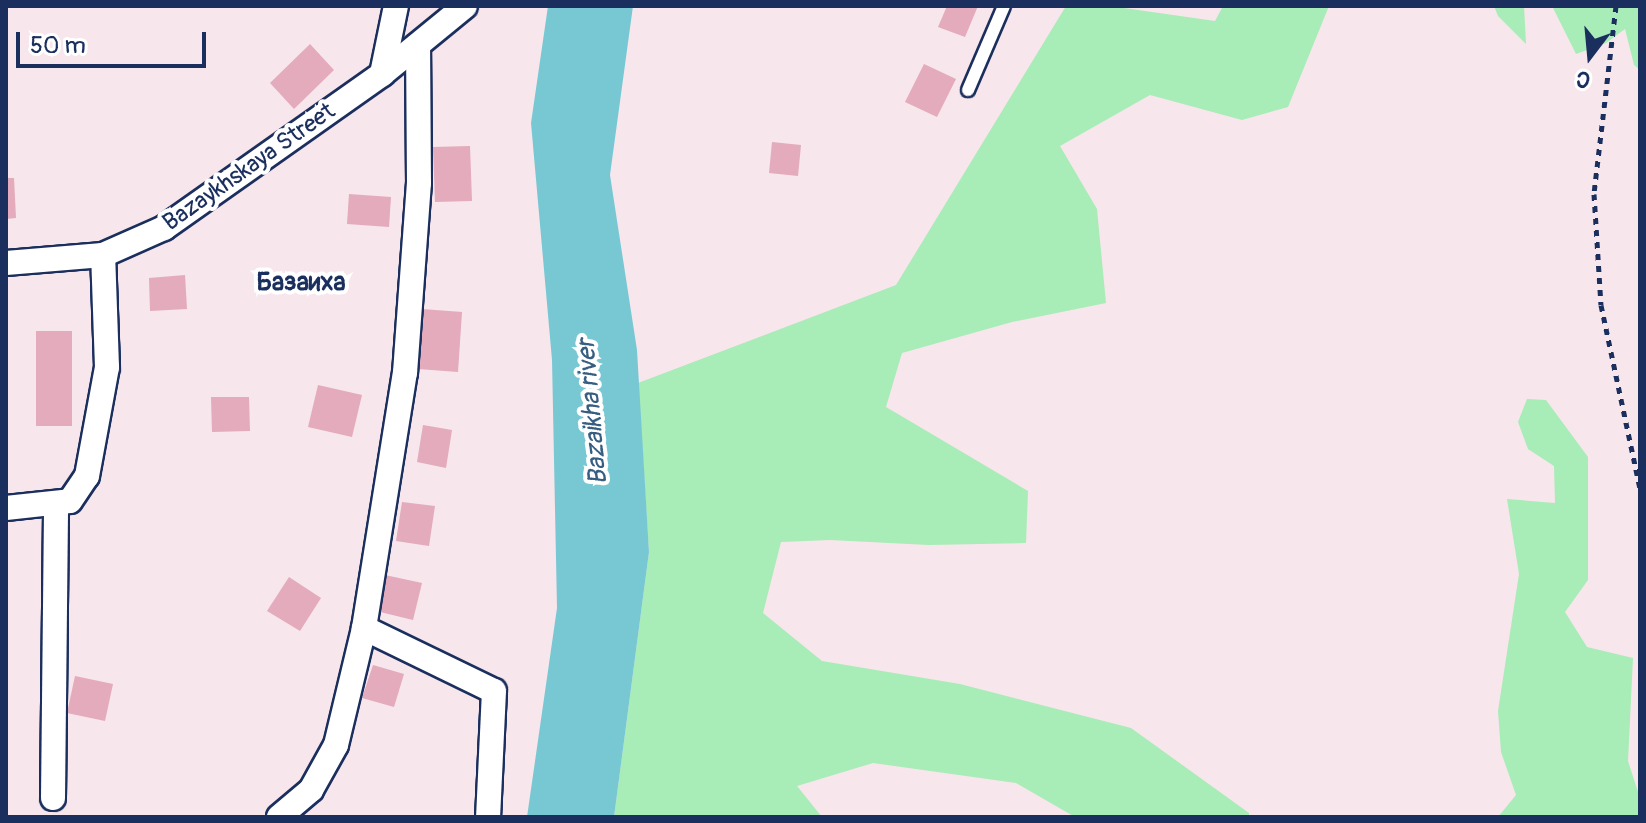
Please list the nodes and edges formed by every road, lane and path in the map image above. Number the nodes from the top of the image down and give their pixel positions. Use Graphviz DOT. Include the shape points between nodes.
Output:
graph roads {
  1 [pos="396,6"];
  2 [pos="1004,6"];
  3 [pos="1616,6"];
  4 [pos="464,7"];
  5 [pos="418,45"];
  6 [pos="382,74"];
  7 [pos="968,90"];
  8 [pos="103,255"];
  9 [pos="6,263"];
  10 [pos="1640,488"];
  11 [pos="56,505"];
  12 [pos="6,508"];
  13 [pos="364,628"];
  14 [pos="53,798"];
  15 [pos="279,817"];
  16 [pos="488,817"];
  1 -- 6 [label="street"];
  2 -- 7 [label="lane"];
  3 -- 10 [label="path" via="1594,194 1601,305"];
  4 -- 5 [label="street, Bazaykhskaya Street"];
  5 -- 6 [label="street, Bazaykhskaya Street"];
  5 -- 13 [label="street" via="419,183 405,373"];
  6 -- 8 [label="street, Bazaykhskaya Street" via="164,228"];
  8 -- 9 [label="street, Bazaykhskaya Street"];
  8 -- 11 [label="street" via="107,367 87,476 70,501"];
  11 -- 12 [label="street"];
  11 -- 14 [label="street"];
  13 -- 15 [label="street" via="336,745 311,790"];
  13 -- 16 [label="street" via="494,691"];
}
